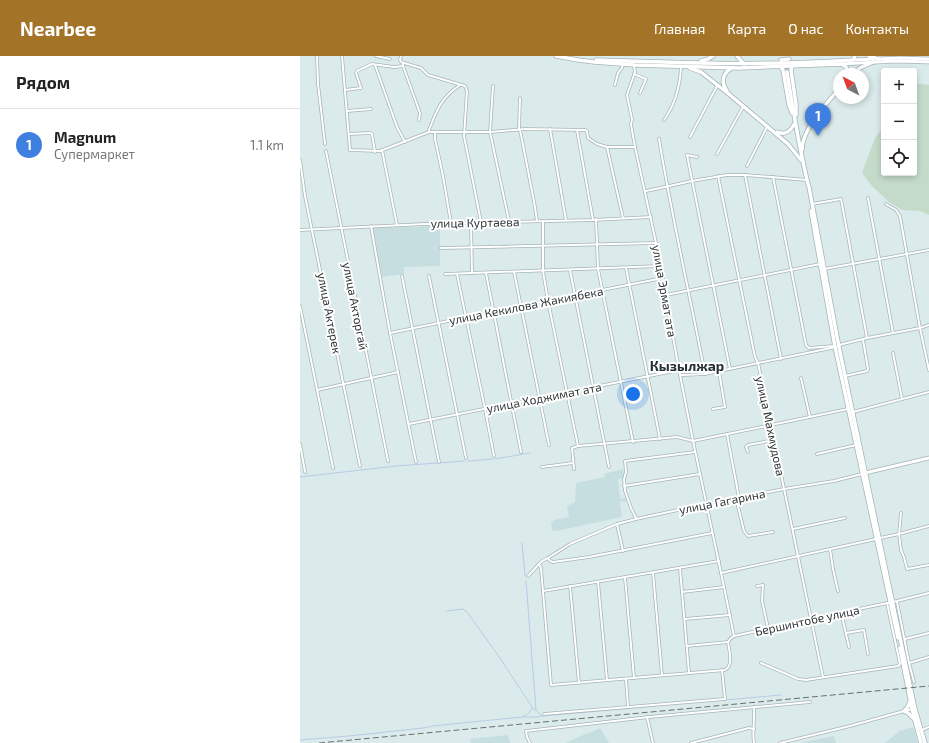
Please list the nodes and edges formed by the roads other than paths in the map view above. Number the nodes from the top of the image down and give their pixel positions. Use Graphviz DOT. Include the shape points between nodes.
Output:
graph roads {
  1 [pos="317,56"];
  2 [pos="342,56"];
  3 [pos="376,56"];
  4 [pos="401,56"];
  5 [pos="556,56"];
  6 [pos="567,56"];
  7 [pos="622,56"];
  8 [pos="713,56"];
  9 [pos="737,56"];
  10 [pos="870,56"];
  11 [pos="886,56"];
  12 [pos="383,57"];
  13 [pos="854,58"];
  14 [pos="898,58"];
  15 [pos="390,59"];
  16 [pos="880,59"];
  17 [pos="929,61"];
  18 [pos="403,62"];
  19 [pos="623,62"];
  20 [pos="873,62"];
  21 [pos="688,63"];
  22 [pos="786,63"];
  23 [pos="374,64"];
  24 [pos="744,64"];
  25 [pos="842,64"];
  26 [pos="635,65"];
  27 [pos="403,66"];
  28 [pos="683,66"];
  29 [pos="734,68"];
  30 [pos="846,68"];
  31 [pos="860,68"];
  32 [pos="634,74"];
  33 [pos="460,84"];
  34 [pos="615,85"];
  35 [pos="493,86"];
  36 [pos="717,86"];
  37 [pos="345,90"];
  38 [pos="640,93"];
  39 [pos="730,95"];
  40 [pos="833,96"];
  41 [pos="520,98"];
  42 [pos="744,106"];
  43 [pos="371,109"];
  44 [pos="347,111"];
  45 [pos="419,120"];
  46 [pos="664,120"];
  47 [pos="795,123"];
  48 [pos="769,127"];
  49 [pos="519,129"];
  50 [pos="550,129"];
  51 [pos="577,130"];
  52 [pos="429,132"];
  53 [pos="435,132"];
  54 [pos="464,132"];
  55 [pos="490,132"];
  56 [pos="797,132"];
  57 [pos="349,134"];
  58 [pos="807,134"];
  59 [pos="690,137"];
  60 [pos="659,139"];
  61 [pos="405,142"];
  62 [pos="325,144"];
  63 [pos="607,147"];
  64 [pos="635,147"];
  65 [pos="382,150"];
  66 [pos="326,151"];
  67 [pos="375,152"];
  68 [pos="717,154"];
  69 [pos="697,157"];
  70 [pos="300,160"];
  71 [pos="803,162"];
  72 [pos="747,166"];
  73 [pos="745,175"];
  74 [pos="718,176"];
  75 [pos="773,177"];
  76 [pos="692,181"];
  77 [pos="807,182"];
  78 [pos="667,187"];
  79 [pos="645,191"];
  80 [pos="809,193"];
  81 [pos="868,198"];
  82 [pos="812,204"];
  83 [pos="886,204"];
  84 [pos="651,217"];
  85 [pos="623,219"];
  86 [pos="566,220"];
  87 [pos="594,220"];
  88 [pos="509,221"];
  89 [pos="537,221"];
  90 [pos="543,221"];
  91 [pos="471,222"];
  92 [pos="481,222"];
  93 [pos="452,223"];
  94 [pos="398,225"];
  95 [pos="371,226"];
  96 [pos="341,228"];
  97 [pos="313,229"];
  98 [pos="300,230"];
  99 [pos="656,243"];
  100 [pos="596,244"];
  101 [pos="543,246"];
  102 [pos="441,248"];
  103 [pos="471,248"];
  104 [pos="929,250"];
  105 [pos="907,254"];
  106 [pos="880,258"];
  107 [pos="821,264"];
  108 [pos="854,264"];
  109 [pos="660,266"];
  110 [pos="626,268"];
  111 [pos="598,269"];
  112 [pos="824,269"];
  113 [pos="570,270"];
  114 [pos="792,270"];
  115 [pos="543,271"];
  116 [pos="514,272"];
  117 [pos="472,273"];
  118 [pos="486,273"];
  119 [pos="445,274"];
  120 [pos="457,274"];
  121 [pos="765,275"];
  122 [pos="402,276"];
  123 [pos="428,276"];
  124 [pos="663,278"];
  125 [pos="739,280"];
  126 [pos="630,284"];
  127 [pos="713,285"];
  128 [pos="602,290"];
  129 [pos="689,290"];
  130 [pos="575,295"];
  131 [pos="666,295"];
  132 [pos="548,301"];
  133 [pos="300,306"];
  134 [pos="520,306"];
  135 [pos="494,312"];
  136 [pos="466,317"];
  137 [pos="439,323"];
  138 [pos="929,325"];
  139 [pos="920,328"];
  140 [pos="412,329"];
  141 [pos="390,333"];
  142 [pos="893,333"];
  143 [pos="867,338"];
  144 [pos="863,340"];
  145 [pos="837,346"];
  146 [pos="893,353"];
  147 [pos="781,359"];
  148 [pos="758,363"];
  149 [pos="730,369"];
  150 [pos="678,370"];
  151 [pos="929,370"];
  152 [pos="398,372"];
  153 [pos="718,372"];
  154 [pos="680,374"];
  155 [pos="705,374"];
  156 [pos="648,376"];
  157 [pos="845,376"];
  158 [pos="371,378"];
  159 [pos="801,378"];
  160 [pos="621,381"];
  161 [pos="344,384"];
  162 [pos="594,386"];
  163 [pos="317,390"];
  164 [pos="567,392"];
  165 [pos="929,392"];
  166 [pos="539,398"];
  167 [pos="902,399"];
  168 [pos="512,403"];
  169 [pos="485,409"];
  170 [pos="713,409"];
  171 [pos="848,409"];
  172 [pos="853,412"];
  173 [pos="457,414"];
  174 [pos="810,417"];
  175 [pos="431,420"];
  176 [pos="409,424"];
  177 [pos="771,425"];
  178 [pos="727,434"];
  179 [pos="660,439"];
  180 [pos="774,440"];
  181 [pos="693,441"];
  182 [pos="633,442"];
  183 [pos="300,444"];
  184 [pos="605,444"];
  185 [pos="549,445"];
  186 [pos="856,445"];
  187 [pos="578,446"];
  188 [pos="521,452"];
  189 [pos="695,452"];
  190 [pos="748,452"];
  191 [pos="817,454"];
  192 [pos="494,456"];
  193 [pos="466,458"];
  194 [pos="929,458"];
  195 [pos="388,461"];
  196 [pos="416,462"];
  197 [pos="439,462"];
  198 [pos="573,464"];
  199 [pos="360,466"];
  200 [pos="609,466"];
  201 [pos="542,467"];
  202 [pos="333,468"];
  203 [pos="574,469"];
  204 [pos="305,472"];
  205 [pos="864,473"];
  206 [pos="700,474"];
  207 [pos="624,486"];
  208 [pos="784,489"];
  209 [pos="737,498"];
  210 [pos="706,504"];
  211 [pos="901,513"];
  212 [pos="845,518"];
  213 [pos="636,519"];
  214 [pos="617,524"];
  215 [pos="929,526"];
  216 [pos="792,529"];
  217 [pos="773,532"];
  218 [pos="712,533"];
  219 [pos="899,534"];
  220 [pos="878,539"];
  221 [pos="830,549"];
  222 [pos="623,550"];
  223 [pos="798,556"];
  224 [pos="548,558"];
  225 [pos="719,561"];
  226 [pos="539,564"];
  227 [pos="929,565"];
  228 [pos="680,568"];
  229 [pos="653,573"];
  230 [pos="721,573"];
  231 [pos="528,576"];
  232 [pos="625,578"];
  233 [pos="598,582"];
  234 [pos="570,586"];
  235 [pos="757,586"];
  236 [pos="724,587"];
  237 [pos="543,591"];
  238 [pos="838,591"];
  239 [pos="682,592"];
  240 [pos="929,593"];
  241 [pos="892,602"];
  242 [pos="841,612"];
  243 [pos="730,615"];
  244 [pos="685,619"];
  245 [pos="811,619"];
  246 [pos="768,628"];
  247 [pos="846,633"];
  248 [pos="929,633"];
  249 [pos="734,636"];
  250 [pos="905,639"];
  251 [pos="728,642"];
  252 [pos="688,646"];
  253 [pos="849,647"];
  254 [pos="868,654"];
  255 [pos="929,657"];
  256 [pos="761,663"];
  257 [pos="909,663"];
  258 [pos="722,670"];
  259 [pos="690,673"];
  260 [pos="662,676"];
  261 [pos="823,677"];
  262 [pos="634,678"];
  263 [pos="626,679"];
  264 [pos="607,680"];
  265 [pos="914,682"];
  266 [pos="579,683"];
  267 [pos="910,699"];
  268 [pos="810,702"];
  269 [pos="628,707"];
  270 [pos="754,707"];
  271 [pos="914,709"];
  272 [pos="904,711"];
  273 [pos="544,714"];
  274 [pos="646,717"];
  275 [pos="915,721"];
  276 [pos="929,727"];
  277 [pos="754,729"];
  278 [pos="922,730"];
  279 [pos="530,743"];
  280 [pos="653,743"];
  281 [pos="691,743"];
  282 [pos="754,743"];
  283 [pos="780,743"];
  284 [pos="921,743"];
  285 [pos="925,743"];
  1 -- 62 [label="street"];
  2 -- 37 [label="street"];
  3 -- 12 [label="street"];
  4 -- 18 [label="street" via="400,60"];
  5 -- 19 [label="highway" via="578,60"];
  6 -- 19 [label="highway"];
  7 -- 19 [label="street"];
  8 -- 21 [label="highway" via="703,61"];
  9 -- 24 [label="highway"];
  10 -- 16 [label="highway"];
  11 -- 16 [label="main road"];
  12 -- 15 [label="street"];
  13 -- 16 [label="main road"];
  13 -- 22 [label="highway"];
  14 -- 16 [label="main road"];
  14 -- 17 [label="main road"];
  14 -- 20 [label="main road"];
  18 -- 27 [label="street"];
  18 -- 33 [label="street" via="421,68 428,74"];
  19 -- 21 [label="highway"];
  19 -- 26 [label="highway"];
  19 -- 34 [label="street"];
  20 -- 25 [label="main road"];
  20 -- 31 [label="highway"];
  21 -- 24 [label="highway"];
  22 -- 24 [label="highway"];
  22 -- 25 [label="highway"];
  22 -- 29 [label="highway"];
  22 -- 47 [label="highway"];
  23 -- 27 [label="street"];
  23 -- 37 [label="street" via="356,73 361,88"];
  23 -- 61 [label="street"];
  25 -- 30 [label="highway"];
  26 -- 28 [label="highway"];
  26 -- 32 [label="street, улица Эрмат ата"];
  27 -- 45 [label="street" via="420,112"];
  28 -- 29 [label="highway"];
  28 -- 36 [label="highway" via="701,72"];
  28 -- 46 [label="street" via="677,93"];
  29 -- 39 [label="highway" via="726,73 723,80"];
  32 -- 38 [label="street" via="646,79"];
  32 -- 64 [label="street, улица Эрмат ата" via="627,94"];
  33 -- 52 [label="street" via="442,101"];
  33 -- 54 [label="street" via="465,86 467,91"];
  35 -- 55 [label="street"];
  36 -- 39 [label="highway"];
  36 -- 59 [label="street"];
  37 -- 44 [label="street"];
  39 -- 42 [label="highway"];
  40 -- 58 [label="highway" via="818,114"];
  41 -- 49 [label="street"];
  42 -- 48 [label="highway"];
  42 -- 68 [label="street"];
  43 -- 44 [label="street"];
  44 -- 57 [label="street"];
  47 -- 48 [label="highway" via="791,130 781,134"];
  47 -- 56 [label="highway"];
  48 -- 71 [label="highway"];
  48 -- 72 [label="street"];
  49 -- 50 [label="street"];
  49 -- 55 [label="street"];
  49 -- 89 [label="street"];
  50 -- 51 [label="street"];
  50 -- 86 [label="street"];
  51 -- 63 [label="street" via="587,131 588,138"];
  51 -- 87 [label="street"];
  52 -- 53 [label="street"];
  52 -- 61 [label="street"];
  53 -- 54 [label="street"];
  53 -- 93 [label="street"];
  54 -- 55 [label="street"];
  54 -- 92 [label="street"];
  55 -- 88 [label="street"];
  56 -- 58 [label="highway" via="802,136"];
  56 -- 71 [label="highway"];
  57 -- 67 [label="street" via="350,150"];
  57 -- 67 [label="street" via="372,134"];
  58 -- 71 [label="highway" via="802,144"];
  60 -- 78 [label="street"];
  61 -- 65 [label="street"];
  63 -- 64 [label="street"];
  63 -- 85 [label="street"];
  64 -- 79 [label="street, улица Эрмат ата"];
  65 -- 67 [label="street"];
  65 -- 94 [label="street"];
  66 -- 96 [label="street, улица Акторгай"];
  69 -- 76 [label="street" via="687,155"];
  70 -- 97 [label="street, улица Актерек"];
  71 -- 77 [label="highway"];
  73 -- 74 [label="street"];
  73 -- 75 [label="street"];
  73 -- 121 [label="street"];
  74 -- 76 [label="street"];
  74 -- 125 [label="street, улица Махмудова"];
  75 -- 77 [label="street"];
  75 -- 114 [label="street"];
  76 -- 78 [label="street"];
  76 -- 127 [label="street"];
  77 -- 80 [label="highway"];
  78 -- 79 [label="street"];
  78 -- 129 [label="street"];
  79 -- 84 [label="street, улица Эрмат ата"];
  80 -- 82 [label="highway"];
  80 -- 107 [label="highway"];
  81 -- 106 [label="street"];
  82 -- 108 [label="street" via="841,199"];
  82 -- 112 [label="highway"];
  83 -- 105 [label="street" via="900,216"];
  84 -- 85 [label="street, улица Куртаева"];
  84 -- 99 [label="street, улица Эрмат ата"];
  85 -- 87 [label="street, улица Куртаева"];
  86 -- 87 [label="street, улица Куртаева"];
  86 -- 90 [label="street, улица Куртаева"];
  87 -- 100 [label="street"];
  88 -- 89 [label="street, улица Куртаева"];
  88 -- 92 [label="street, улица Куртаева"];
  89 -- 90 [label="street, улица Куртаева"];
  90 -- 101 [label="street"];
  91 -- 92 [label="street, улица Куртаева"];
  91 -- 93 [label="street, улица Куртаева"];
  91 -- 103 [label="street"];
  93 -- 94 [label="street, улица Куртаева"];
  94 -- 95 [label="street, улица Куртаева"];
  95 -- 96 [label="street, улица Куртаева"];
  95 -- 141 [label="street"];
  96 -- 97 [label="street, улица Куртаева"];
  96 -- 158 [label="street, улица Акторгай"];
  97 -- 98 [label="street, улица Куртаева"];
  97 -- 161 [label="street, улица Актерек"];
  99 -- 100 [label="street"];
  99 -- 109 [label="street, улица Эрмат ата"];
  100 -- 101 [label="street"];
  100 -- 111 [label="street"];
  101 -- 103 [label="street"];
  101 -- 115 [label="street"];
  102 -- 103 [label="street"];
  103 -- 117 [label="street"];
  104 -- 105 [label="street"];
  105 -- 106 [label="street"];
  105 -- 139 [label="street"];
  106 -- 108 [label="street"];
  106 -- 142 [label="street"];
  107 -- 114 [label="street"];
  107 -- 145 [label="highway"];
  108 -- 112 [label="street"];
  108 -- 143 [label="street"];
  109 -- 110 [label="street"];
  109 -- 124 [label="street, улица Эрмат ата"];
  110 -- 111 [label="street"];
  110 -- 126 [label="street"];
  111 -- 113 [label="street"];
  111 -- 128 [label="street"];
  112 -- 145 [label="highway"];
  113 -- 115 [label="street"];
  113 -- 130 [label="street"];
  114 -- 121 [label="street"];
  114 -- 145 [label="street" via="806,345 810,348"];
  115 -- 116 [label="street"];
  115 -- 132 [label="street"];
  116 -- 118 [label="street"];
  116 -- 134 [label="street"];
  117 -- 118 [label="street"];
  117 -- 120 [label="street"];
  118 -- 135 [label="street"];
  119 -- 120 [label="street"];
  120 -- 136 [label="street"];
  121 -- 125 [label="street"];
  121 -- 147 [label="street"];
  122 -- 140 [label="street"];
  123 -- 137 [label="street"];
  124 -- 126 [label="street, улица Кекилова Жакиябека"];
  124 -- 131 [label="street, улица Эрмат ата"];
  125 -- 127 [label="street"];
  125 -- 148 [label="street, улица Махмудова" via="754,357"];
  126 -- 128 [label="street, улица Кекилова Жакиябека"];
  126 -- 156 [label="street"];
  127 -- 129 [label="street"];
  127 -- 149 [label="street"];
  128 -- 130 [label="street, улица Кекилова Жакиябека"];
  128 -- 160 [label="street"];
  129 -- 131 [label="street"];
  129 -- 155 [label="street"];
  130 -- 132 [label="street, улица Кекилова Жакиябека"];
  130 -- 162 [label="street"];
  131 -- 150 [label="street, улица Эрмат ата"];
  132 -- 134 [label="street, улица Кекилова Жакиябека"];
  132 -- 164 [label="street"];
  133 -- 163 [label="street"];
  134 -- 135 [label="street, улица Кекилова Жакиябека"];
  134 -- 166 [label="street"];
  135 -- 136 [label="street, улица Кекилова Жакиябека"];
  135 -- 168 [label="street"];
  136 -- 137 [label="street, улица Кекилова Жакиябека"];
  136 -- 169 [label="street"];
  137 -- 140 [label="street, улица Кекилова Жакиябека"];
  137 -- 173 [label="street"];
  138 -- 139 [label="street"];
  139 -- 142 [label="street"];
  139 -- 151 [label="street"];
  140 -- 141 [label="street, улица Кекилова Жакиябека"];
  140 -- 175 [label="street"];
  141 -- 152 [label="street"];
  142 -- 143 [label="street"];
  143 -- 144 [label="street"];
  144 -- 145 [label="street"];
  144 -- 157 [label="street" via="867,371"];
  145 -- 147 [label="street"];
  145 -- 157 [label="highway"];
  145 -- 171 [label="highway"];
  146 -- 167 [label="street"];
  147 -- 148 [label="street"];
  148 -- 149 [label="street"];
  148 -- 177 [label="street, улица Махмудова"];
  149 -- 153 [label="street"];
  150 -- 154 [label="street, улица Эрмат ата"];
  150 -- 156 [label="street, улица Ходжимат ата"];
  152 -- 158 [label="street"];
  152 -- 176 [label="street"];
  153 -- 155 [label="street"];
  153 -- 170 [label="street" via="725,407"];
  154 -- 155 [label="street"];
  154 -- 181 [label="street, улица Эрмат ата"];
  156 -- 160 [label="street, улица Ходжимат ата"];
  156 -- 179 [label="street"];
  157 -- 172 [label="highway"];
  158 -- 161 [label="street"];
  158 -- 195 [label="street, улица Акторгай"];
  159 -- 174 [label="street"];
  160 -- 162 [label="street, улица Ходжимат ата"];
  160 -- 182 [label="street"];
  161 -- 163 [label="street"];
  161 -- 199 [label="street, улица Актерек"];
  162 -- 164 [label="street, улица Ходжимат ата"];
  162 -- 184 [label="street"];
  163 -- 202 [label="street"];
  164 -- 166 [label="street, улица Ходжимат ата"];
  164 -- 187 [label="street"];
  165 -- 167 [label="street"];
  166 -- 168 [label="street, улица Ходжимат ата"];
  166 -- 185 [label="street"];
  167 -- 172 [label="street"];
  168 -- 169 [label="street, улица Ходжимат ата"];
  168 -- 188 [label="street"];
  169 -- 173 [label="street, улица Ходжимат ата"];
  169 -- 192 [label="street"];
  171 -- 174 [label="street"];
  171 -- 186 [label="highway"];
  172 -- 205 [label="highway"];
  173 -- 175 [label="street, улица Ходжимат ата"];
  173 -- 193 [label="street"];
  174 -- 177 [label="street"];
  175 -- 176 [label="street, улица Ходжимат ата"];
  175 -- 197 [label="street"];
  176 -- 196 [label="street"];
  177 -- 178 [label="street"];
  177 -- 180 [label="street, улица Махмудова"];
  178 -- 181 [label="street"];
  178 -- 209 [label="street"];
  179 -- 181 [label="street" via="677,437"];
  179 -- 182 [label="street"];
  180 -- 190 [label="street" via="748,445"];
  180 -- 208 [label="street, улица Махмудова"];
  181 -- 189 [label="street, улица Эрмат ата"];
  182 -- 184 [label="street"];
  183 -- 204 [label="street"];
  184 -- 187 [label="street"];
  184 -- 200 [label="street"];
  186 -- 191 [label="street"];
  186 -- 205 [label="highway"];
  187 -- 198 [label="street" via="572,448"];
  189 -- 206 [label="street, улица Эрмат ата"];
  189 -- 207 [label="street" via="625,461"];
  194 -- 205 [label="main road, улица Гагарина"];
  198 -- 201 [label="street"];
  198 -- 203 [label="street"];
  205 -- 208 [label="street, улица Гагарина"];
  205 -- 220 [label="highway"];
  206 -- 207 [label="street"];
  206 -- 210 [label="street, улица Эрмат ата"];
  207 -- 213 [label="street"];
  208 -- 209 [label="street, улица Гагарина"];
  208 -- 216 [label="street, улица Махмудова"];
  209 -- 210 [label="street, улица Гагарина"];
  209 -- 217 [label="street" via="744,531 748,536"];
  210 -- 213 [label="street, улица Гагарина"];
  210 -- 218 [label="street, улица Эрмат ата"];
  211 -- 219 [label="street"];
  212 -- 216 [label="street"];
  213 -- 214 [label="street, улица Гагарина"];
  214 -- 222 [label="street"];
  214 -- 224 [label="street, улица Гагарина" via="570,544"];
  215 -- 219 [label="street"];
  216 -- 223 [label="street, улица Махмудова"];
  218 -- 222 [label="street"];
  218 -- 225 [label="street, улица Эрмат ата"];
  219 -- 220 [label="street"];
  219 -- 227 [label="street" via="907,569"];
  220 -- 221 [label="street"];
  220 -- 241 [label="highway"];
  221 -- 223 [label="street"];
  221 -- 238 [label="street"];
  222 -- 224 [label="street" via="553,562"];
  223 -- 230 [label="street"];
  223 -- 245 [label="street, улица Махмудова"];
  224 -- 226 [label="street, улица Гагарина"];
  225 -- 228 [label="street"];
  225 -- 230 [label="street, улица Эрмат ата"];
  226 -- 231 [label="street, улица Гагарина"];
  226 -- 237 [label="street"];
  228 -- 229 [label="street"];
  228 -- 239 [label="street"];
  229 -- 232 [label="street"];
  229 -- 260 [label="street"];
  230 -- 236 [label="street, улица Эрмат ата"];
  232 -- 233 [label="street"];
  232 -- 262 [label="street"];
  233 -- 234 [label="street"];
  233 -- 264 [label="street"];
  234 -- 237 [label="street"];
  234 -- 266 [label="street"];
  235 -- 246 [label="street" via="762,585 762,601"];
  236 -- 239 [label="street"];
  236 -- 243 [label="street, улица Эрмат ата"];
  237 -- 266 [label="street" via="551,685"];
  239 -- 244 [label="street"];
  240 -- 241 [label="street, Бершинтобе улица"];
  241 -- 242 [label="street, Бершинтобе улица"];
  241 -- 250 [label="street"];
  241 -- 261 [label="street" via="900,664"];
  241 -- 267 [label="highway"];
  241 -- 271 [label="highway"];
  242 -- 245 [label="street, Бершинтобе улица"];
  242 -- 247 [label="street"];
  243 -- 244 [label="street"];
  243 -- 249 [label="street, улица Эрмат ата"];
  244 -- 252 [label="street"];
  245 -- 246 [label="street, Бершинтобе улица"];
  245 -- 261 [label="street, улица Махмудова"];
  246 -- 249 [label="street, Бершинтобе улица"];
  247 -- 253 [label="street"];
  247 -- 254 [label="street" via="864,630"];
  248 -- 250 [label="street"];
  249 -- 251 [label="street"];
  250 -- 257 [label="street"];
  251 -- 252 [label="street"];
  251 -- 258 [label="street" via="730,664"];
  252 -- 259 [label="street"];
  255 -- 257 [label="street"];
  256 -- 261 [label="street" via="802,680"];
  257 -- 265 [label="street"];
  258 -- 259 [label="street"];
  258 -- 269 [label="street" via="725,698"];
  259 -- 260 [label="street"];
  260 -- 262 [label="street"];
  262 -- 263 [label="street"];
  263 -- 264 [label="street"];
  263 -- 269 [label="street"];
  264 -- 266 [label="street"];
  267 -- 271 [label="highway"];
  267 -- 272 [label="highway"];
  268 -- 270 [label="street"];
  269 -- 273 [label="street"];
  270 -- 274 [label="street"];
  270 -- 277 [label="street"];
  271 -- 272 [label="street"];
  271 -- 275 [label="highway"];
  271 -- 278 [label="highway"];
  272 -- 275 [label="highway"];
  272 -- 283 [label="street"];
  274 -- 279 [label="street" via="526,731"];
  274 -- 280 [label="street"];
  275 -- 284 [label="highway"];
  276 -- 278 [label="street"];
  277 -- 281 [label="street" via="749,728"];
  277 -- 282 [label="street"];
  278 -- 285 [label="highway"];
}
